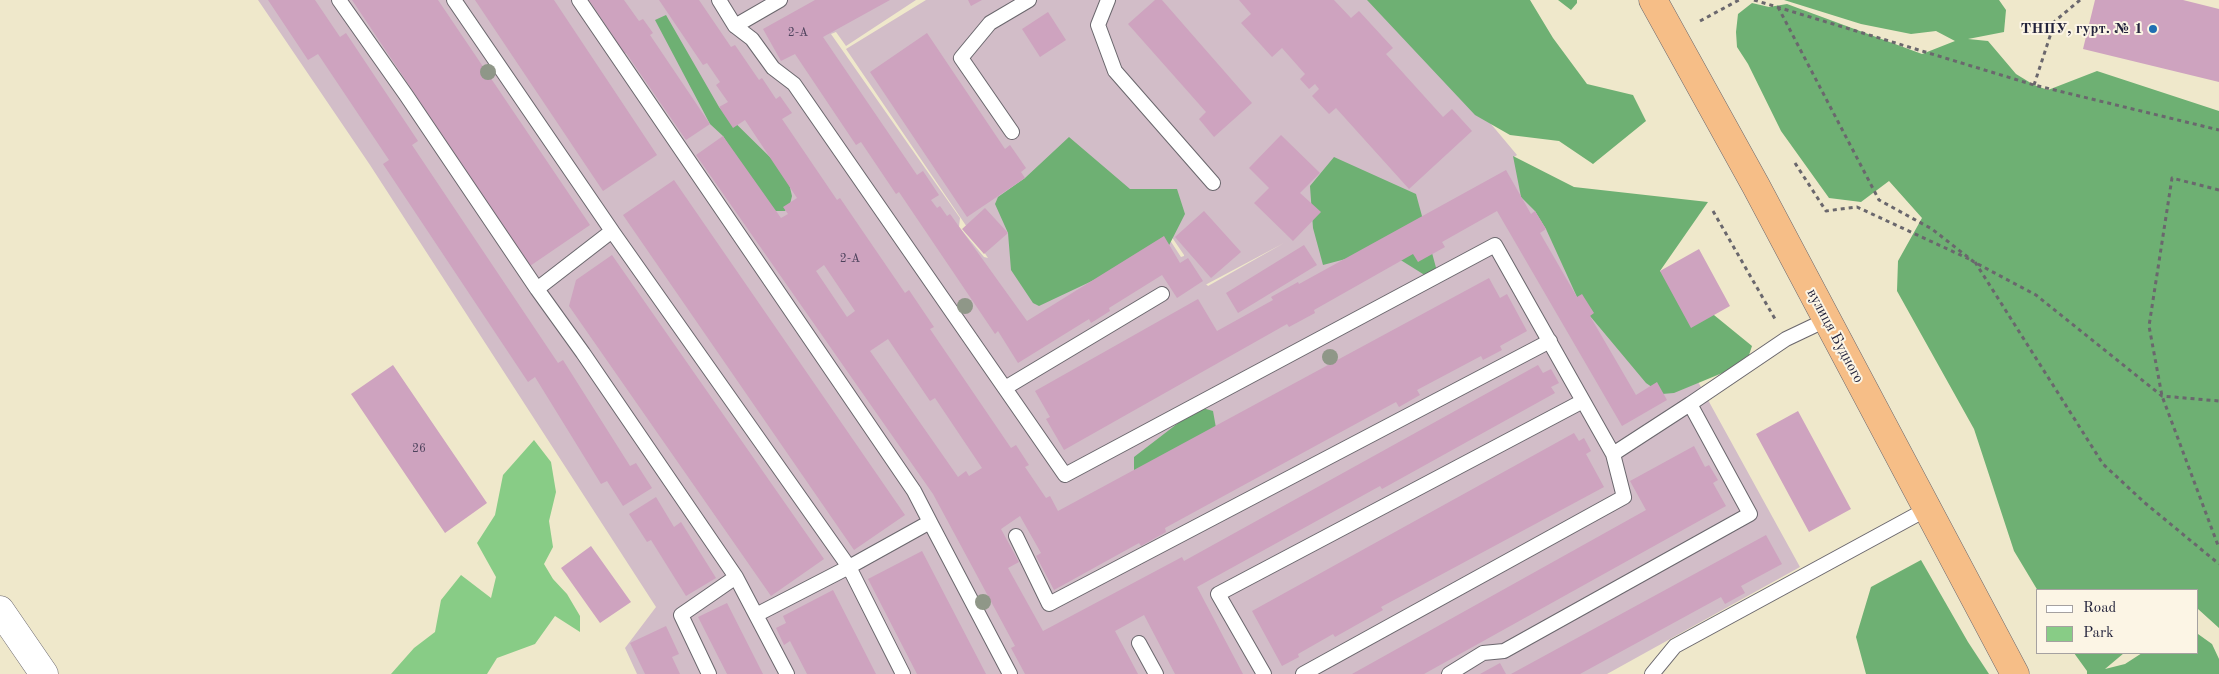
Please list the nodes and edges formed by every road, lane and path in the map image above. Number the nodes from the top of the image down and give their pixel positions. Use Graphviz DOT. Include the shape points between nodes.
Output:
graph roads {
  1 [pos="339,0"];
  2 [pos="454,0"];
  3 [pos="579,0"];
  4 [pos="719,0"];
  5 [pos="780,0"];
  6 [pos="1029,0"];
  7 [pos="1108,0"];
  8 [pos="1653,0"];
  9 [pos="1739,0"];
  10 [pos="1754,0"];
  11 [pos="2080,0"];
  12 [pos="1778,7"];
  13 [pos="735,26"];
  14 [pos="1672,35"];
  15 [pos="2034,85"];
  16 [pos="2219,130"];
  17 [pos="1012,132"];
  18 [pos="1795,163"];
  19 [pos="1213,183"];
  20 [pos="2219,190"];
  21 [pos="1713,211"];
  22 [pos="612,231"];
  23 [pos="1974,262"];
  24 [pos="537,289"];
  25 [pos="1162,294"];
  26 [pos="1826,320"];
  27 [pos="1786,339"];
  28 [pos="1550,342"];
  29 [pos="1005,388"];
  30 [pos="2162,396"];
  31 [pos="1583,400"];
  32 [pos="2219,401"];
  33 [pos="1690,404"];
  34 [pos="1613,454"];
  35 [pos="1927,509"];
  36 [pos="930,522"];
  37 [pos="1016,536"];
  38 [pos="2219,548"];
  39 [pos="2219,564"];
  40 [pos="848,567"];
  41 [pos="736,577"];
  42 [pos="0,610"];
  43 [pos="756,615"];
  44 [pos="1139,643"];
  45 [pos="44,674"];
  46 [pos="709,674"];
  47 [pos="787,674"];
  48 [pos="903,674"];
  49 [pos="1010,674"];
  50 [pos="1156,674"];
  51 [pos="1264,674"];
  52 [pos="1303,674"];
  53 [pos="1449,674"];
  54 [pos="1652,674"];
  55 [pos="2015,674"];
  1 -- 24 [label="lane"];
  2 -- 22 [label="lane"];
  3 -- 36 [label="lane" via="909,483"];
  4 -- 13 [label="lane"];
  5 -- 13 [label="lane"];
  6 -- 17 [label="lane" via="990,23 961,58"];
  7 -- 19 [label="lane" via="1098,25 1115,71"];
  8 -- 14 [label="highway, вулиця Будного"];
  9 -- 14 [label="path"];
  10 -- 12 [label="path"];
  11 -- 15 [label="path" via="2055,21"];
  12 -- 15 [label="path"];
  12 -- 23 [label="path" via="1879,200 1932,229"];
  13 -- 29 [label="lane" via="752,39 773,68 794,84"];
  14 -- 26 [label="highway, вулиця Будного"];
  15 -- 16 [label="path"];
  18 -- 23 [label="path" via="1826,211 1857,207"];
  20 -- 30 [label="path" via="2172,178 2149,326"];
  21 -- 27 [label="path"];
  22 -- 24 [label="lane"];
  22 -- 40 [label="lane"];
  23 -- 30 [label="path" via="2036,295"];
  23 -- 39 [label="path" via="2102,464"];
  24 -- 41 [label="lane"];
  25 -- 29 [label="lane"];
  26 -- 27 [label="lane"];
  26 -- 35 [label="highway, вулиця Будного"];
  27 -- 33 [label="lane"];
  28 -- 29 [label="lane" via="1495,245 1065,475"];
  28 -- 31 [label="lane"];
  28 -- 37 [label="lane" via="1049,604"];
  30 -- 32 [label="path"];
  30 -- 38 [label="path"];
  31 -- 34 [label="lane"];
  31 -- 51 [label="lane" via="1218,594"];
  33 -- 34 [label="lane"];
  33 -- 53 [label="lane" via="1750,514 1504,651 1483,653"];
  34 -- 52 [label="lane" via="1624,497"];
  35 -- 54 [label="lane" via="1675,646"];
  35 -- 55 [label="highway, вулиця Будного"];
  36 -- 40 [label="lane"];
  36 -- 49 [label="lane"];
  40 -- 43 [label="lane"];
  40 -- 48 [label="lane"];
  41 -- 43 [label="lane"];
  41 -- 46 [label="lane" via="681,615"];
  42 -- 45 [label="street"];
  43 -- 47 [label="lane"];
  44 -- 50 [label="lane"];
}
